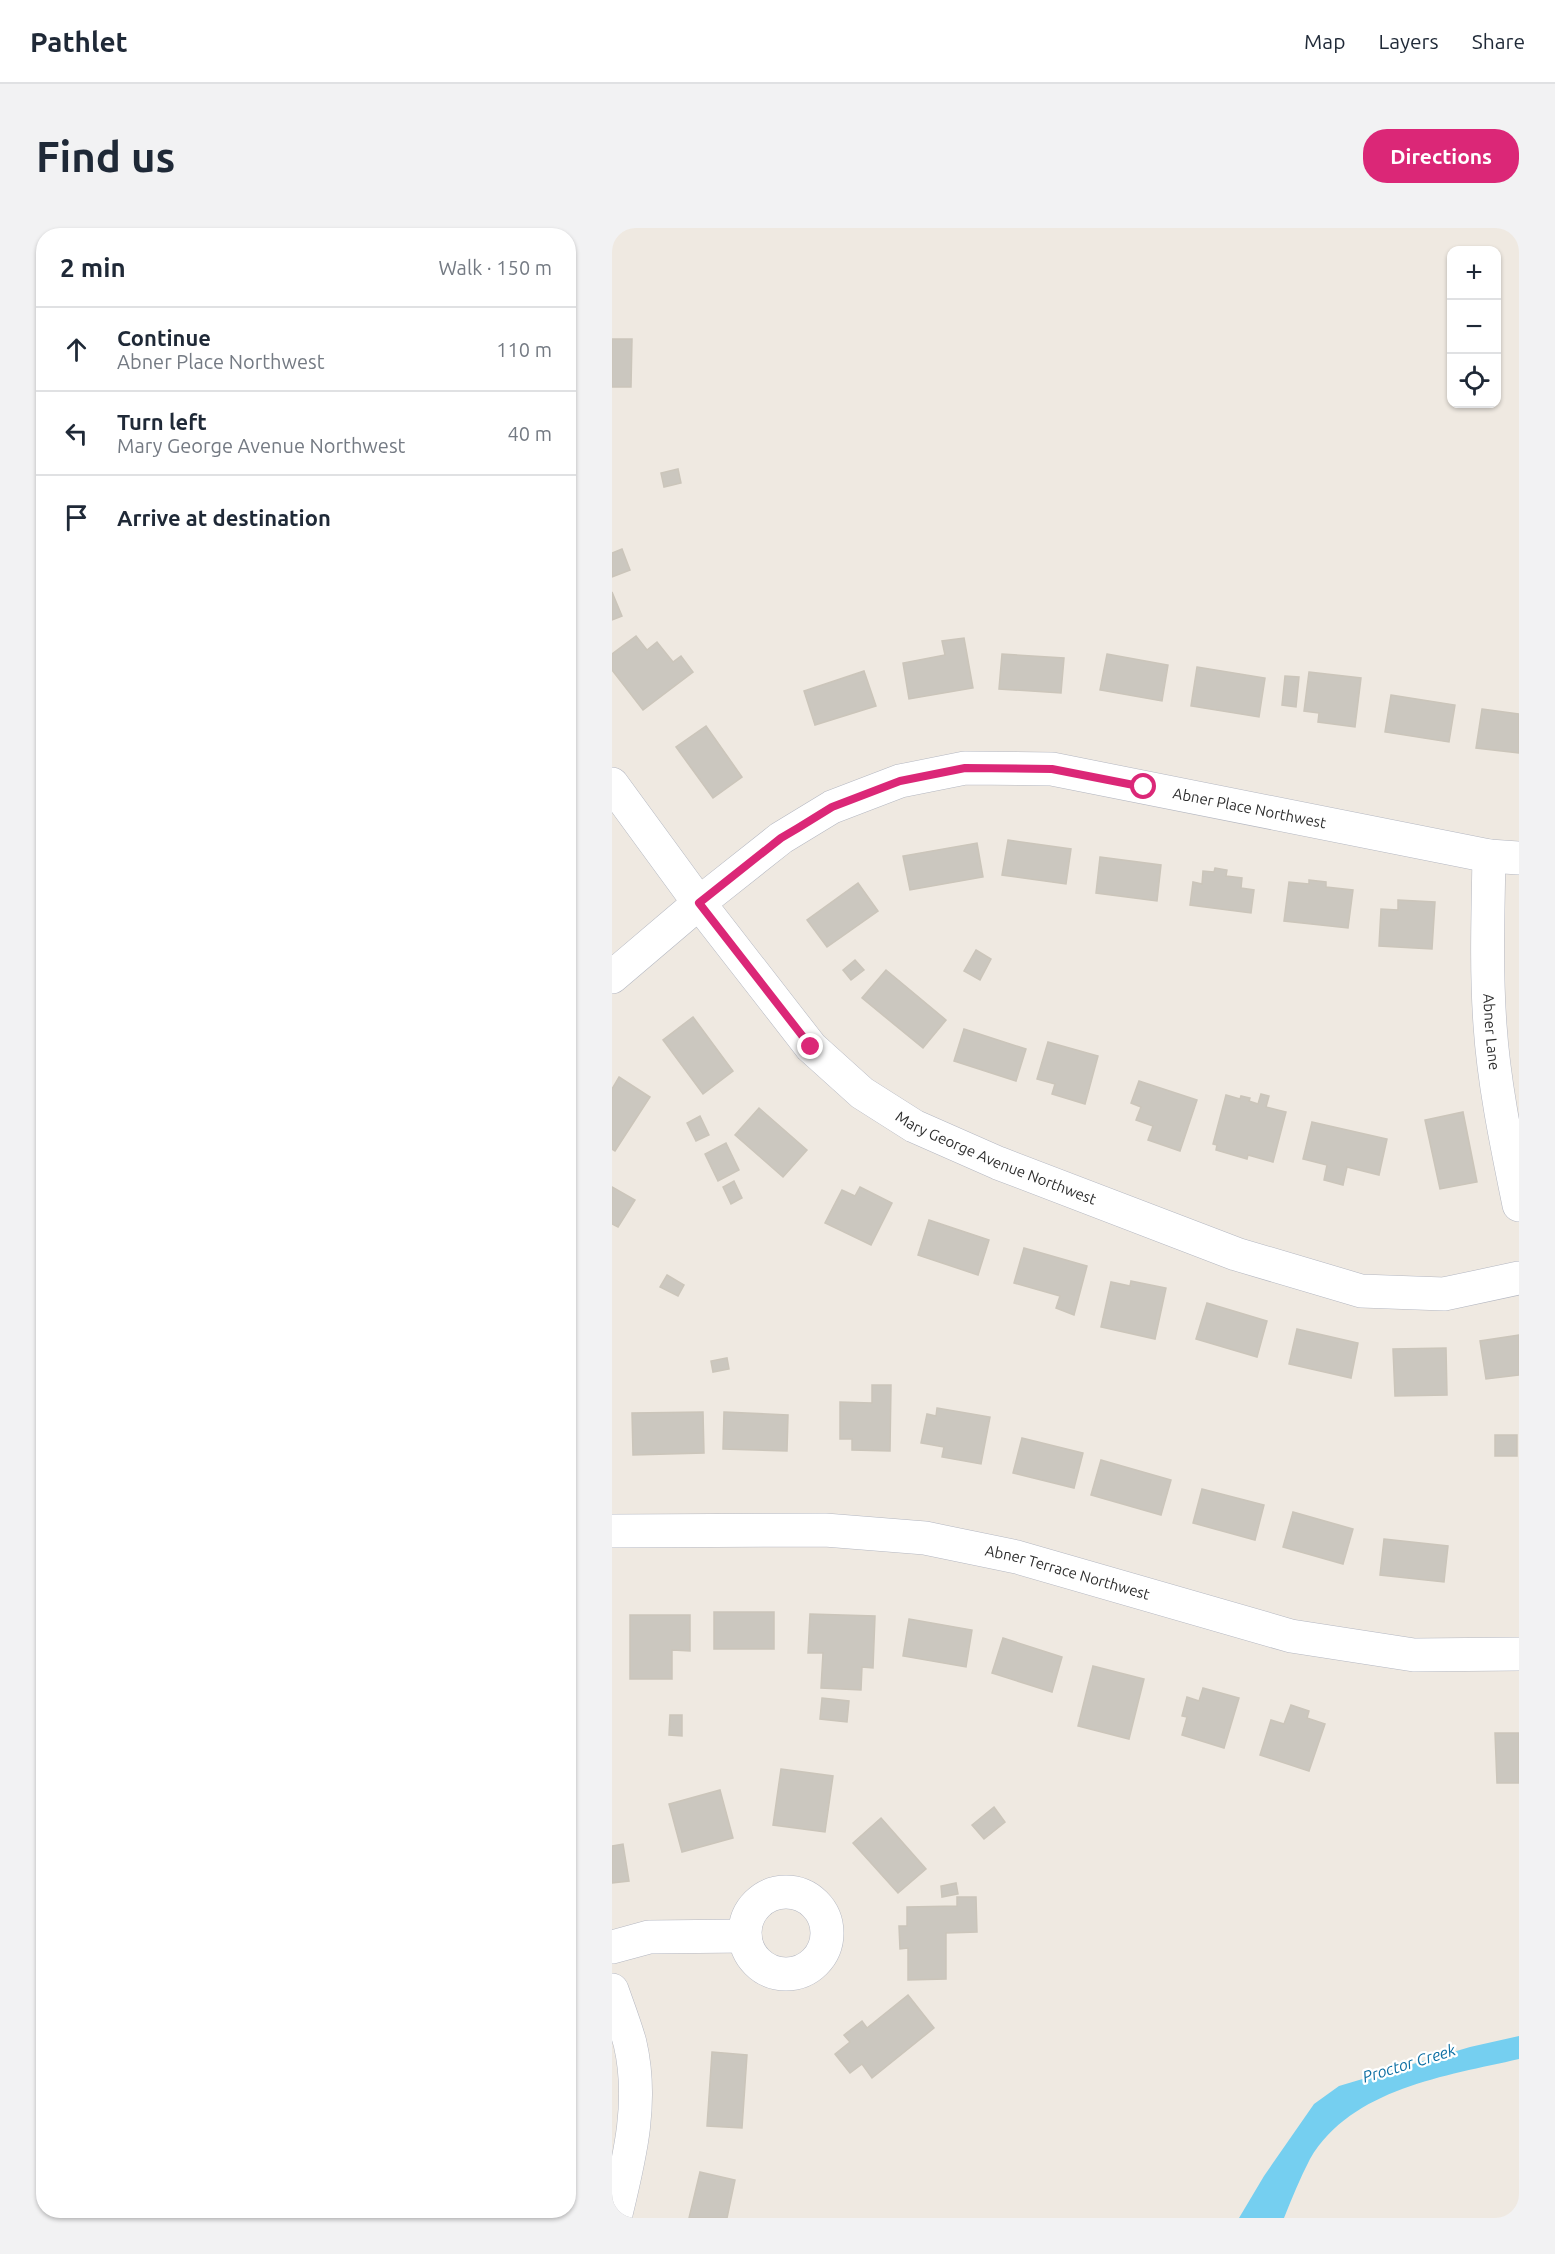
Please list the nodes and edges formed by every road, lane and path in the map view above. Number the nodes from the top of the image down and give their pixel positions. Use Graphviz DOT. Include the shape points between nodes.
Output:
graph roads {
  1 [pos="612,784"];
  2 [pos="1504,857"];
  3 [pos="699,903"];
  4 [pos="612,977"];
  5 [pos="1519,1205"];
  6 [pos="1519,1278"];
  7 [pos="612,1531"];
  8 [pos="1519,1654"];
  9 [pos="745,1936"];
  10 [pos="612,1947"];
  11 [pos="612,1990"];
  12 [pos="615,2218"];
  1 -- 3 [label="street, Mary George Avenue Northwest"];
  2 -- 3 [label="street, Abner Place Northwest" via="1052,769 965,768 900,781 832,807 781,838"];
  2 -- 5 [label="street, Abner Lane" via="1487,948 1490,1027"];
  3 -- 4 [label="street, Abner Place Northwest"];
  3 -- 6 [label="street, Mary George Avenue Northwest" via="811,1047 862,1093 914,1126 998,1163 1236,1254 1361,1291 1444,1294"];
  7 -- 8 [label="street, Abner Terrace Northwest" via="825,1530 925,1538 1017,1557 1291,1636 1414,1655"];
  9 -- 10 [label="street" via="649,1938"];
  11 -- 12 [label="street" via="630,2044 637,2103 631,2154"];
}
